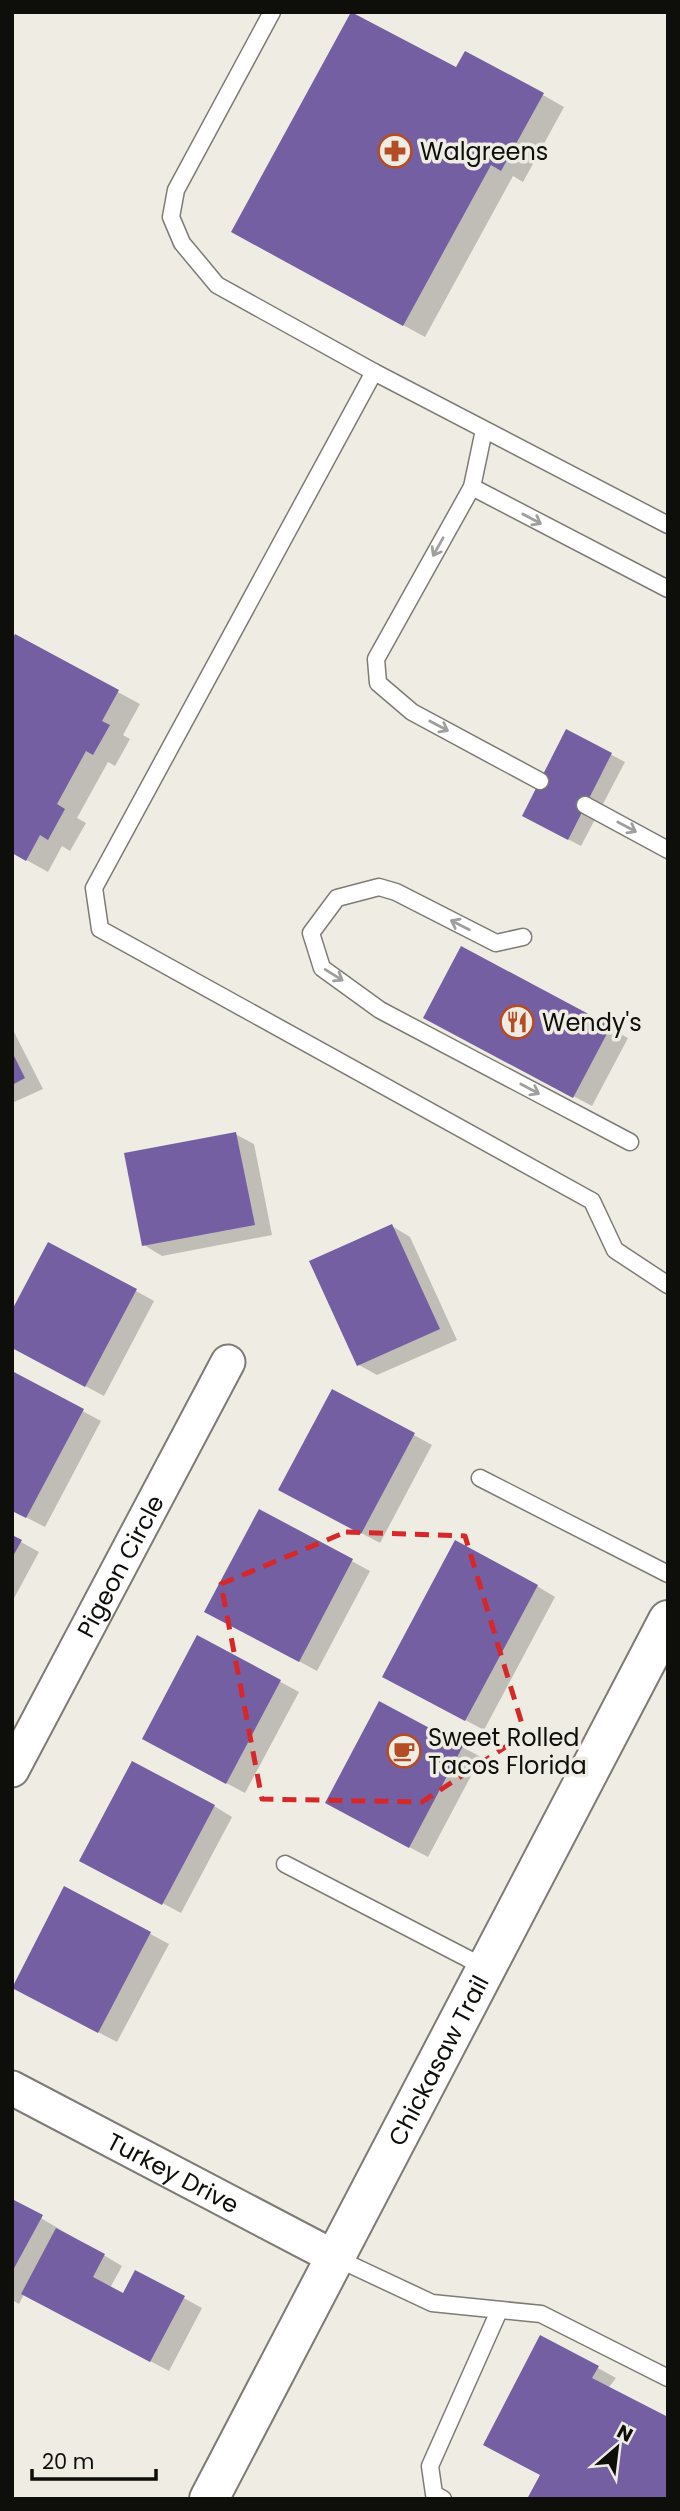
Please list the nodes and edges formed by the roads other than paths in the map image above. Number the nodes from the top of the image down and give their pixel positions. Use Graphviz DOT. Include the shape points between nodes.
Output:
graph roads {
  1 [pos="272,12"];
  2 [pos="374,372"];
  3 [pos="484,430"];
  4 [pos="472,487"];
  5 [pos="668,525"];
  6 [pos="668,589"];
  7 [pos="540,781"];
  8 [pos="585,805"];
  9 [pos="668,850"];
  10 [pos="523,937"];
  11 [pos="630,1142"];
  12 [pos="668,1285"];
  13 [pos="228,1362"];
  14 [pos="480,1478"];
  15 [pos="668,1574"];
  16 [pos="668,1620"];
  17 [pos="12,1770"];
  18 [pos="285,1864"];
  19 [pos="486,1968"];
  20 [pos="12,2088"];
  21 [pos="334,2257"];
  22 [pos="499,2311"];
  23 [pos="668,2378"];
  24 [pos="209,2499"];
  25 [pos="443,2499"];
  1 -- 2 [label="lane" via="176,190 171,217 182,243 217,285"];
  2 -- 3 [label="lane"];
  2 -- 12 [label="lane" via="94,888 100,929 592,1201 615,1250"];
  3 -- 4 [label="lane"];
  3 -- 5 [label="lane"];
  4 -- 6 [label="lane, one-way"];
  4 -- 7 [label="lane, one-way" via="376,659 378,683 412,712"];
  8 -- 9 [label="lane, one-way"];
  10 -- 11 [label="lane, one-way" via="496,943 379,887 337,898 310,933 322,968 380,1010"];
  13 -- 17 [label="street, Pigeon Circle"];
  14 -- 15 [label="lane"];
  16 -- 19 [label="street, Chickasaw Trail"];
  18 -- 19 [label="lane"];
  19 -- 21 [label="street, Chickasaw Trail"];
  20 -- 21 [label="street, Turkey Drive"];
  21 -- 22 [label="lane" via="432,2303"];
  21 -- 24 [label="street, Chickasaw Trail"];
  22 -- 23 [label="lane" via="541,2314"];
  22 -- 25 [label="lane" via="430,2466 434,2494"];
}
